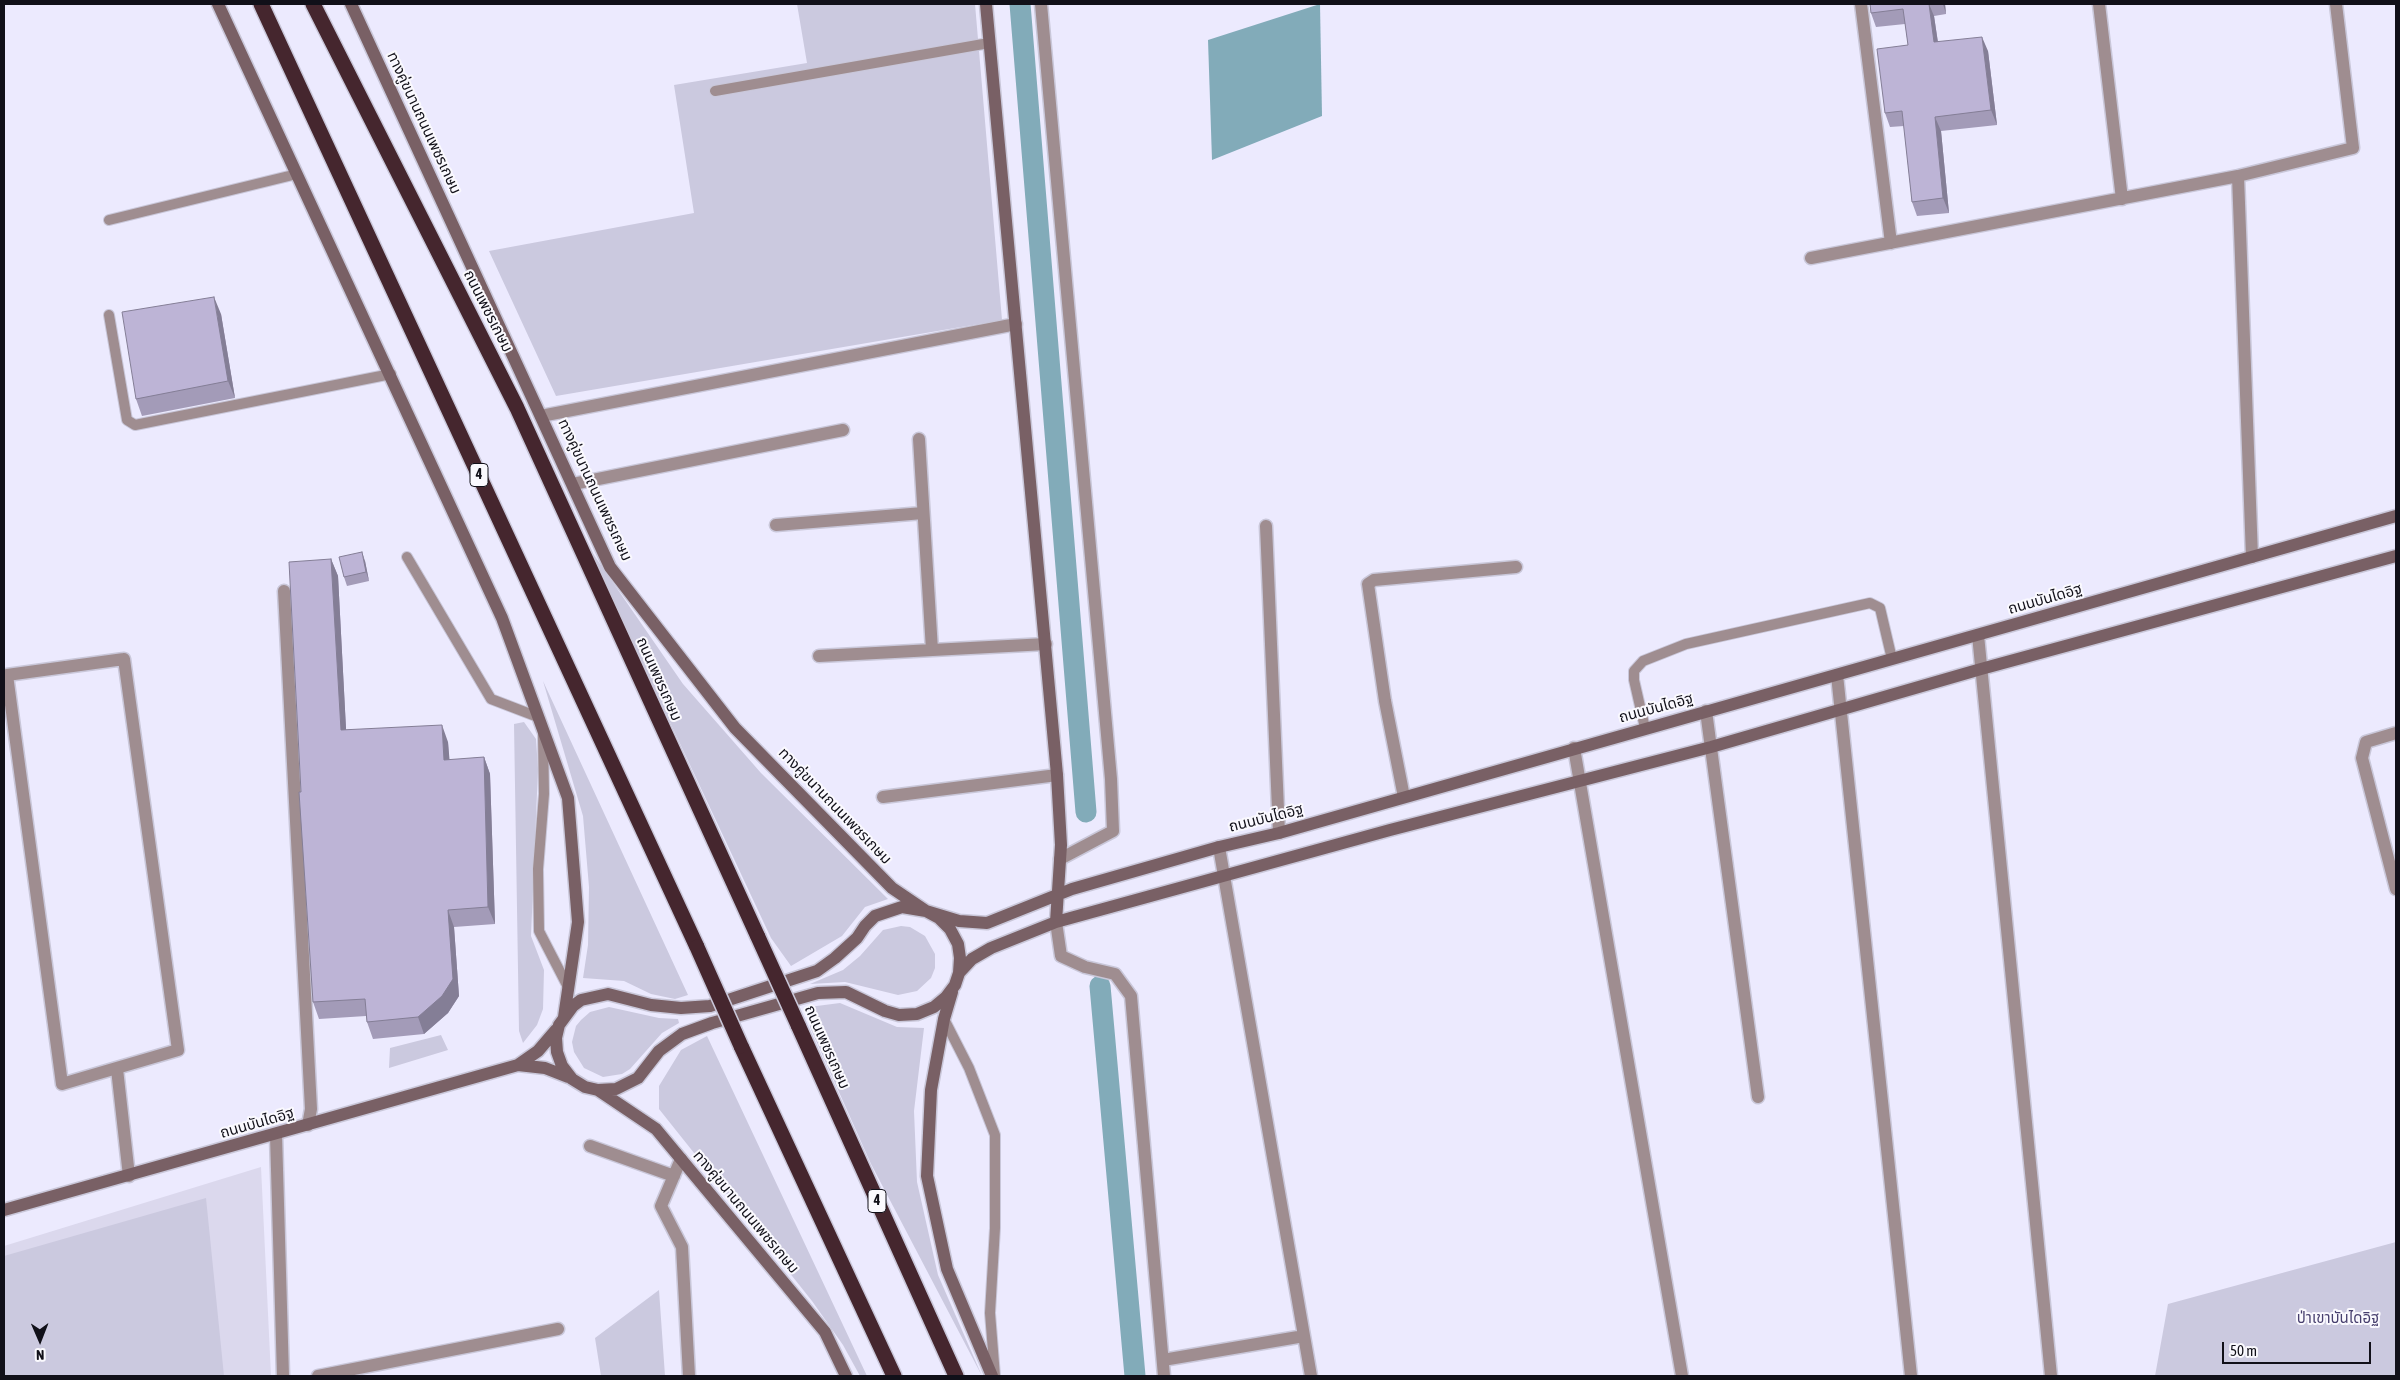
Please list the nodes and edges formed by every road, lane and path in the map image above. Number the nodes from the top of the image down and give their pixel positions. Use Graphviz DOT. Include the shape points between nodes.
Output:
graph roads {
  1 [pos="218,4"];
  2 [pos="261,4"];
  3 [pos="313,4"];
  4 [pos="351,4"];
  5 [pos="986,4"];
  6 [pos="1041,4"];
  7 [pos="1861,4"];
  8 [pos="2099,4"];
  9 [pos="2336,4"];
  10 [pos="989,43"];
  11 [pos="715,91"];
  12 [pos="297,174"];
  13 [pos="2238,176"];
  14 [pos="2122,199"];
  15 [pos="109,220"];
  16 [pos="1890,243"];
  17 [pos="1811,258"];
  18 [pos="108,315"];
  19 [pos="1016,324"];
  20 [pos="391,374"];
  21 [pos="542,416"];
  22 [pos="843,430"];
  23 [pos="919,439"];
  24 [pos="573,484"];
  25 [pos="924,513"];
  26 [pos="2396,516"];
  27 [pos="776,525"];
  28 [pos="1266,526"];
  29 [pos="2396,556"];
  30 [pos="407,557"];
  31 [pos="2252,557"];
  32 [pos="1516,568"];
  33 [pos="284,591"];
  34 [pos="1978,635"];
  35 [pos="1046,644"];
  36 [pos="932,650"];
  37 [pos="819,656"];
  38 [pos="1892,659"];
  39 [pos="1981,669"];
  40 [pos="1837,674"];
  41 [pos="1706,711"];
  42 [pos="1841,712"];
  43 [pos="540,723"];
  44 [pos="1645,728"];
  45 [pos="2396,733"];
  46 [pos="1574,748"];
  47 [pos="1711,748"];
  48 [pos="1057,775"];
  49 [pos="1580,781"];
  50 [pos="883,797"];
  51 [pos="1404,798"];
  52 [pos="1279,833"];
  53 [pos="1218,847"];
  54 [pos="1060,859"];
  55 [pos="1224,876"];
  56 [pos="2396,889"];
  57 [pos="1057,895"];
  58 [pos="926,911"];
  59 [pos="1056,922"];
  60 [pos="957,979"];
  61 [pos="569,990"];
  62 [pos="944,1019"];
  63 [pos="561,1021"];
  64 [pos="518,1065"];
  65 [pos="117,1069"];
  66 [pos="572,1079"];
  67 [pos="598,1090"];
  68 [pos="1758,1097"];
  69 [pos="308,1125"];
  70 [pos="276,1135"];
  71 [pos="590,1146"];
  72 [pos="681,1159"];
  73 [pos="129,1176"];
  74 [pos="674,1176"];
  75 [pos="4,1210"];
  76 [pos="558,1329"];
  77 [pos="1304,1336"];
  78 [pos="1163,1360"];
  79 [pos="283,1376"];
  80 [pos="318,1376"];
  81 [pos="689,1376"];
  82 [pos="846,1376"];
  83 [pos="894,1376"];
  84 [pos="956,1376"];
  85 [pos="993,1376"];
  86 [pos="1164,1376"];
  87 [pos="1311,1376"];
  88 [pos="1682,1376"];
  89 [pos="1911,1376"];
  90 [pos="2050,1376"];
  1 -- 12 [label="main road"];
  2 -- 83 [label="highway, 4, bridge"];
  3 -- 84 [label="highway, ถนนเพชรเกษม / 4, bridge" via="517,408"];
  4 -- 21 [label="main road, ทางคู่ขนานถนนเพชรเกษม"];
  5 -- 10 [label="main road"];
  6 -- 54 [label="street" via="1111,779 1113,831"];
  7 -- 16 [label="street"];
  8 -- 14 [label="street"];
  9 -- 13 [label="street" via="2353,148"];
  10 -- 11 [label="lane"];
  10 -- 19 [label="main road"];
  12 -- 15 [label="lane"];
  12 -- 20 [label="main road"];
  13 -- 14 [label="street"];
  13 -- 31 [label="street"];
  14 -- 16 [label="street"];
  16 -- 17 [label="street"];
  18 -- 20 [label="lane" via="127,420 135,425"];
  19 -- 21 [label="street"];
  19 -- 35 [label="main road"];
  20 -- 43 [label="main road" via="502,618"];
  21 -- 24 [label="main road, ทางคู่ขนานถนนเพชรเกษม"];
  22 -- 24 [label="street"];
  23 -- 25 [label="street"];
  24 -- 58 [label="main road, ทางคู่ขนานถนนเพชรเกษม" via="610,567 735,728 892,888"];
  25 -- 27 [label="street"];
  25 -- 36 [label="street"];
  26 -- 31 [label="main road, ถนนบันไดอิฐ"];
  28 -- 52 [label="street"];
  29 -- 39 [label="main road"];
  30 -- 43 [label="lane" via="491,699"];
  31 -- 34 [label="main road, ถนนบันไดอิฐ"];
  32 -- 51 [label="street" via="1374,580 1368,584 1385,701"];
  33 -- 69 [label="street" via="311,1109"];
  34 -- 38 [label="main road, ถนนบันไดอิฐ"];
  34 -- 39 [label="street"];
  35 -- 36 [label="street"];
  35 -- 48 [label="main road"];
  36 -- 37 [label="street"];
  38 -- 40 [label="main road, ถนนบันไดอิฐ"];
  38 -- 44 [label="lane" via="1880,608 1870,603 1686,644 1642,661 1634,671"];
  39 -- 42 [label="main road"];
  39 -- 90 [label="street"];
  40 -- 41 [label="main road, ถนนบันไดอิฐ"];
  40 -- 42 [label="street"];
  41 -- 44 [label="main road, ถนนบันไดอิฐ"];
  41 -- 47 [label="street"];
  42 -- 47 [label="main road"];
  42 -- 89 [label="street"];
  43 -- 61 [label="main road" via="568,798 578,922"];
  43 -- 61 [label="lane" via="544,794 538,869 539,931"];
  44 -- 46 [label="main road, ถนนบันไดอิฐ"];
  45 -- 56 [label="street" via="2366,742 2362,758"];
  46 -- 49 [label="street"];
  46 -- 51 [label="main road, ถนนบันไดอิฐ"];
  47 -- 49 [label="main road"];
  47 -- 68 [label="street"];
  48 -- 50 [label="street"];
  48 -- 54 [label="main road"];
  49 -- 55 [label="main road"];
  49 -- 88 [label="street"];
  51 -- 52 [label="main road, ถนนบันไดอิฐ"];
  52 -- 53 [label="main road, ถนนบันไดอิฐ"];
  53 -- 55 [label="street"];
  53 -- 57 [label="main road, ถนนบันไดอิฐ"];
  54 -- 57 [label="main road"];
  55 -- 59 [label="main road"];
  55 -- 77 [label="street"];
  57 -- 58 [label="main road, ถนนบันไดอิฐ" via="987,923 959,921"];
  57 -- 59 [label="main road"];
  58 -- 60 [label="main road, ทางคู่ขนานถนนเพชรเกษม" via="950,929 959,951"];
  58 -- 63 [label="main road" via="902,907 884,912 817,971 710,1006 651,1005 608,994 582,1000"];
  59 -- 60 [label="main road" via="991,948 972,959"];
  59 -- 78 [label="street" via="1061,956 1085,967 1115,974 1131,996"];
  60 -- 62 [label="main road"];
  60 -- 67 [label="main road" via="946,998 917,1014 899,1015 886,1011 846,992 818,993 712,1023 682,1034 659,1051 638,1078 626,1086"];
  61 -- 63 [label="main road"];
  62 -- 85 [label="lane" via="969,1068 995,1135 990,1313"];
  62 -- 85 [label="main road" via="931,1090 927,1176 947,1269"];
  63 -- 64 [label="main road, ถนนบันไดอิฐ" via="550,1040"];
  63 -- 66 [label="main road" via="556,1038 557,1052"];
  64 -- 66 [label="main road, ถนนบันไดอิฐ" via="545,1068"];
  64 -- 69 [label="main road, ถนนบันไดอิฐ"];
  65 -- 65 [label="street" via="178,1050 124,659 7,675 62,1084"];
  65 -- 73 [label="street"];
  66 -- 67 [label="main road, ทางคู่ขนานถนนเพชรเกษม"];
  67 -- 72 [label="main road, ทางคู่ขนานถนนเพชรเกษม" via="656,1129"];
  69 -- 70 [label="main road, ถนนบันไดอิฐ"];
  70 -- 73 [label="main road, ถนนบันไดอิฐ"];
  70 -- 79 [label="street"];
  71 -- 74 [label="street"];
  72 -- 74 [label="street"];
  72 -- 82 [label="main road, ทางคู่ขนานถนนเพชรเกษม" via="825,1332"];
  73 -- 75 [label="main road, ถนนบันไดอิฐ"];
  74 -- 81 [label="street" via="661,1206 682,1247"];
  76 -- 80 [label="street"];
  77 -- 78 [label="street"];
  77 -- 87 [label="street"];
  78 -- 86 [label="street"];
}
